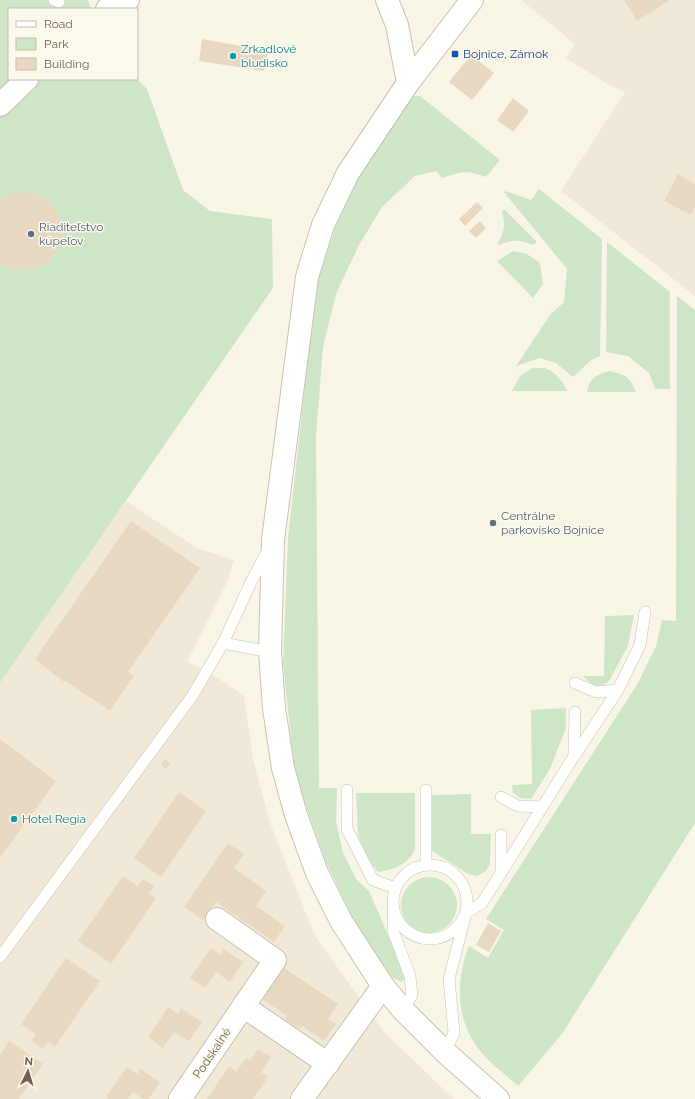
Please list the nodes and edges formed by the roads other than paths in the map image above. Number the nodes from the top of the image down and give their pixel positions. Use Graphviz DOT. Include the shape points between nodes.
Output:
graph roads {
  1 [pos="128,0"];
  2 [pos="387,0"];
  3 [pos="472,0"];
  4 [pos="109,8"];
  5 [pos="26,80"];
  6 [pos="408,83"];
  7 [pos="0,105"];
  8 [pos="273,540"];
  9 [pos="645,612"];
  10 [pos="223,643"];
  11 [pos="270,652"];
  12 [pos="575,683"];
  13 [pos="618,690"];
  14 [pos="575,712"];
  15 [pos="574,756"];
  16 [pos="347,790"];
  17 [pos="426,790"];
  18 [pos="501,797"];
  19 [pos="542,807"];
  20 [pos="501,835"];
  21 [pos="426,865"];
  22 [pos="501,873"];
  23 [pos="395,888"];
  24 [pos="393,911"];
  25 [pos="466,913"];
  26 [pos="217,919"];
  27 [pos="0,958"];
  28 [pos="383,986"];
  29 [pos="244,1006"];
  30 [pos="403,1010"];
  31 [pos="445,1052"];
  32 [pos="328,1064"];
  33 [pos="180,1099"];
  34 [pos="302,1099"];
  35 [pos="498,1099"];
  1 -- 4 [label="street"];
  2 -- 6 [label="street" via="397,26"];
  3 -- 6 [label="street"];
  5 -- 7 [label="street"];
  6 -- 8 [label="street" via="348,173 323,224 307,277"];
  8 -- 10 [label="lane"];
  8 -- 11 [label="street"];
  9 -- 13 [label="lane" via="640,645"];
  10 -- 11 [label="lane"];
  10 -- 27 [label="lane" via="193,695"];
  11 -- 28 [label="street" via="274,708 283,768 296,815 317,873 342,921"];
  12 -- 13 [label="lane" via="596,692"];
  13 -- 15 [label="lane"];
  14 -- 15 [label="lane"];
  15 -- 19 [label="lane"];
  16 -- 23 [label="lane" via="347,829 373,880"];
  17 -- 21 [label="lane"];
  18 -- 19 [label="lane" via="518,806"];
  19 -- 22 [label="lane"];
  20 -- 22 [label="lane"];
  21 -- 23 [label="lane" via="413,868 402,877"];
  21 -- 25 [label="lane" via="441,866 454,873 463,884 468,898"];
  22 -- 25 [label="lane" via="482,902"];
  23 -- 24 [label="lane"];
  24 -- 25 [label="lane" via="403,928 419,938 439,939 456,930"];
  24 -- 30 [label="lane" via="392,930 410,976 412,995"];
  25 -- 31 [label="lane" via="449,979 454,1033"];
  26 -- 29 [label="street, Podskalné" via="276,960"];
  28 -- 30 [label="street"];
  28 -- 32 [label="street"];
  29 -- 32 [label="street"];
  29 -- 33 [label="street, Podskalné"];
  30 -- 31 [label="street"];
  31 -- 35 [label="street"];
  32 -- 34 [label="street"];
}
